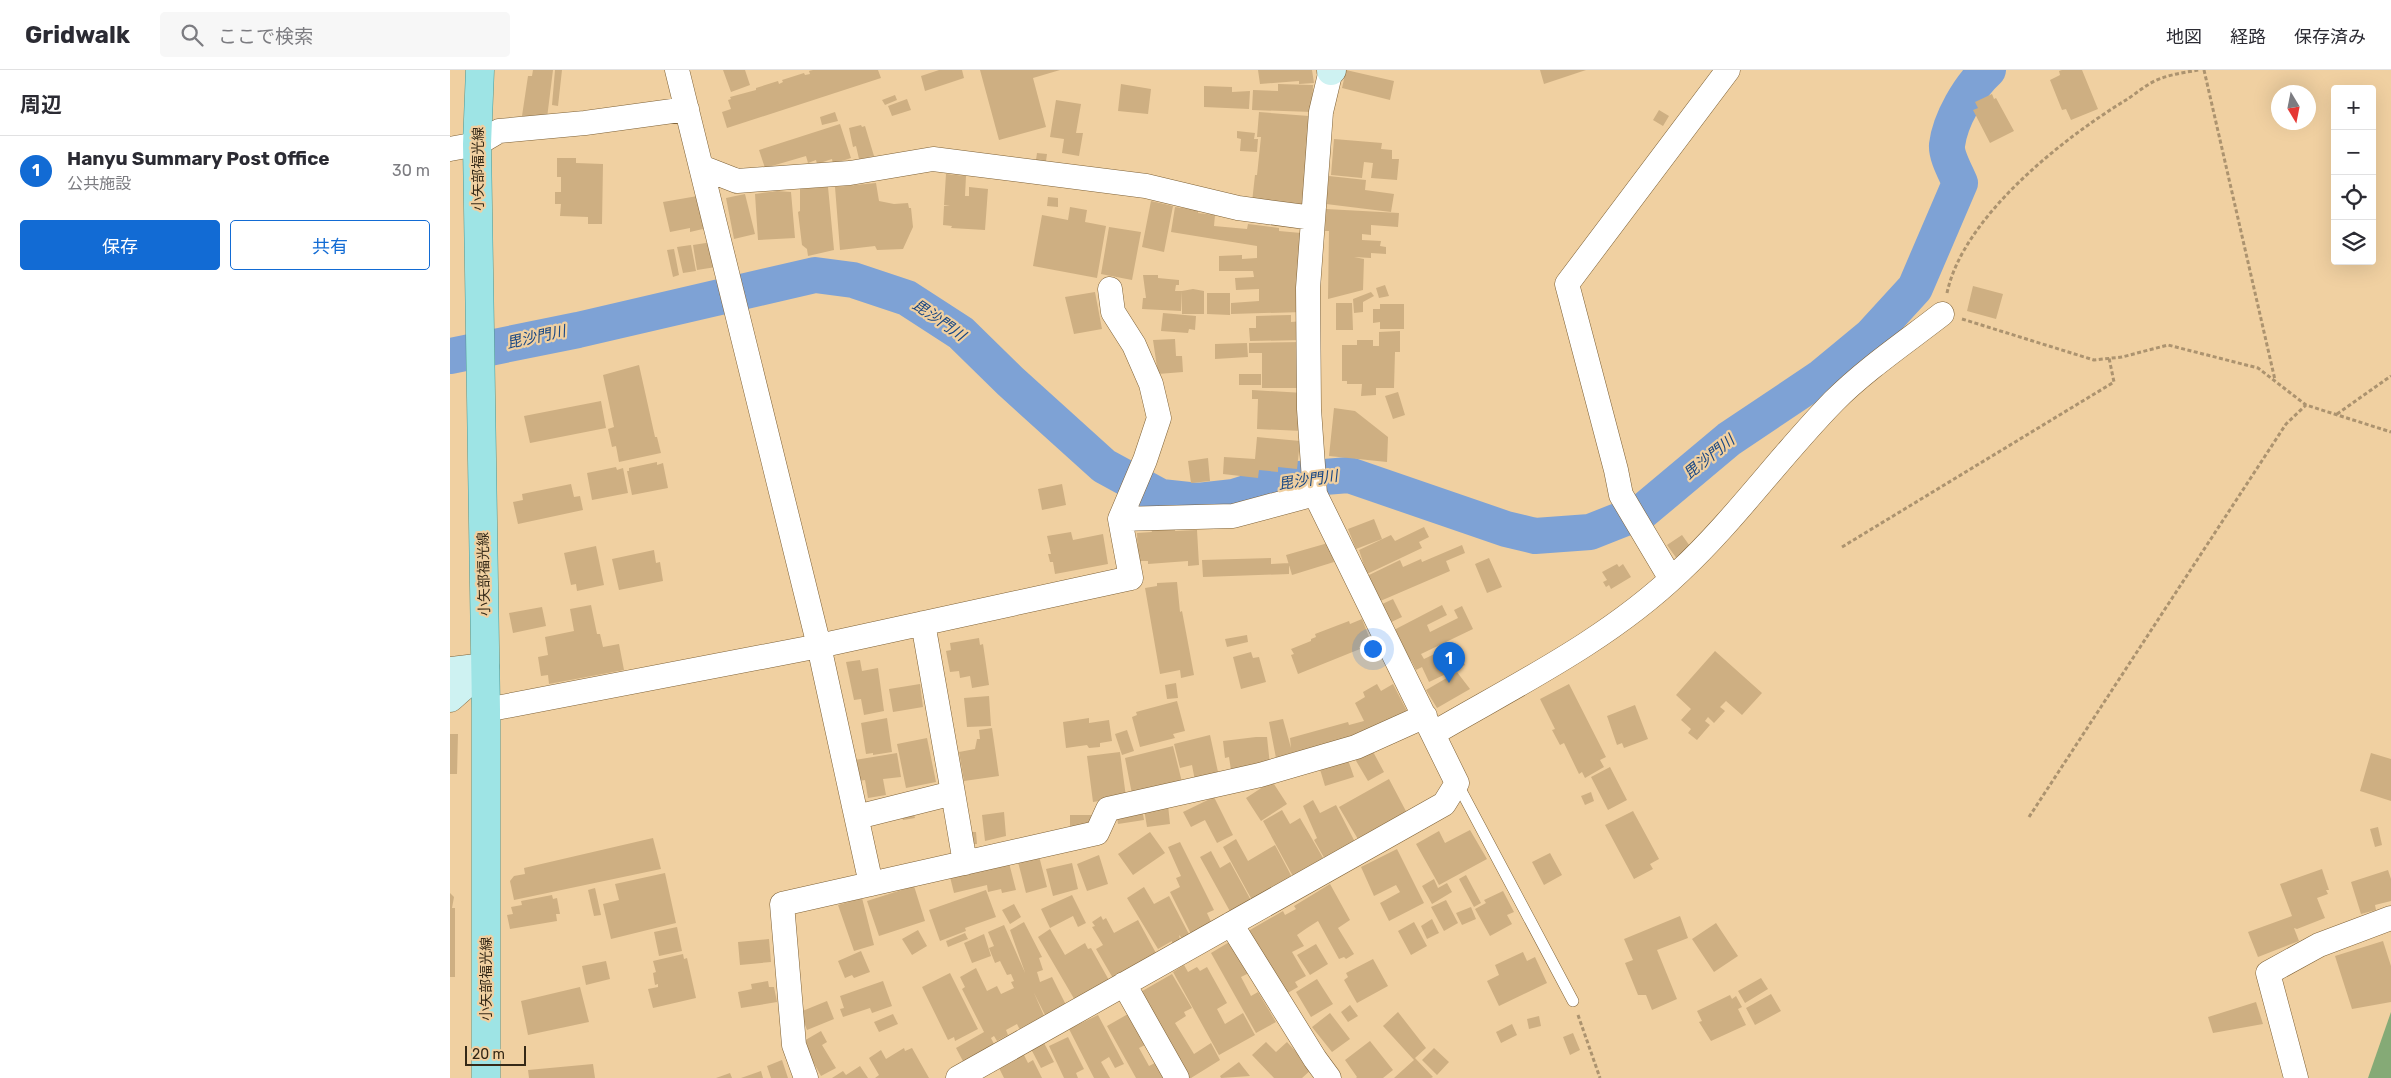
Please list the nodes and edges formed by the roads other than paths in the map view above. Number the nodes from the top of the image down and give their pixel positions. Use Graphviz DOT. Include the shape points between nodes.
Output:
graph roads {
  1 [pos="480,70"];
  2 [pos="677,70"];
  3 [pos="1331,70"];
  4 [pos="1728,70"];
  5 [pos="687,109"];
  6 [pos="477,144"];
  7 [pos="450,149"];
  8 [pos="701,167"];
  9 [pos="1313,218"];
  10 [pos="1110,289"];
  11 [pos="1942,314"];
  12 [pos="1315,494"];
  13 [pos="1120,519"];
  14 [pos="1671,579"];
  15 [pos="923,623"];
  16 [pos="819,646"];
  17 [pos="485,667"];
  18 [pos="450,671"];
  19 [pos="450,698"];
  20 [pos="486,710"];
  21 [pos="1429,725"];
  22 [pos="1457,783"];
  23 [pos="953,793"];
  24 [pos="856,817"];
  25 [pos="965,863"];
  26 [pos="871,884"];
  27 [pos="2391,918"];
  28 [pos="1230,924"];
  29 [pos="1124,984"];
  30 [pos="1573,1001"];
  31 [pos="486,1078"];
  32 [pos="806,1078"];
  33 [pos="958,1078"];
  34 [pos="1177,1078"];
  35 [pos="1329,1078"];
  36 [pos="2296,1078"];
  1 -- 6 [label="main road, 小矢部福光線"];
  2 -- 5 [label="street"];
  3 -- 9 [label="street" via="1321,112"];
  4 -- 14 [label="street" via="1568,284 1621,495"];
  5 -- 6 [label="street" via="499,131"];
  5 -- 8 [label="street"];
  6 -- 7 [label="street"];
  6 -- 17 [label="main road, 小矢部福光線"];
  8 -- 9 [label="street" via="737,181 850,173 933,159 1146,186 1238,208"];
  8 -- 16 [label="street"];
  9 -- 12 [label="street" via="1308,288 1308,390"];
  10 -- 13 [label="street" via="1113,312 1138,353 1151,384 1159,418 1146,460"];
  11 -- 14 [label="street" via="1834,401"];
  12 -- 13 [label="street" via="1233,516"];
  12 -- 21 [label="street"];
  13 -- 15 [label="street" via="1131,578"];
  14 -- 21 [label="street" via="1605,632"];
  15 -- 16 [label="street"];
  15 -- 23 [label="street"];
  16 -- 20 [label="street"];
  16 -- 24 [label="street"];
  17 -- 18 [label="street"];
  17 -- 19 [label="street"];
  17 -- 20 [label="main road, 小矢部福光線"];
  20 -- 31 [label="main road, 小矢部福光線"];
  21 -- 22 [label="street"];
  21 -- 25 [label="street" via="1260,775 1108,809 1097,832"];
  22 -- 28 [label="street" via="1444,804"];
  22 -- 30 [label="lane"];
  23 -- 24 [label="street"];
  23 -- 25 [label="street"];
  24 -- 26 [label="street"];
  25 -- 26 [label="street"];
  26 -- 32 [label="street" via="782,904 794,1045"];
  27 -- 36 [label="street" via="2319,945 2268,973"];
  28 -- 29 [label="street"];
  28 -- 35 [label="street"];
  29 -- 33 [label="street"];
  29 -- 34 [label="street"];
}
